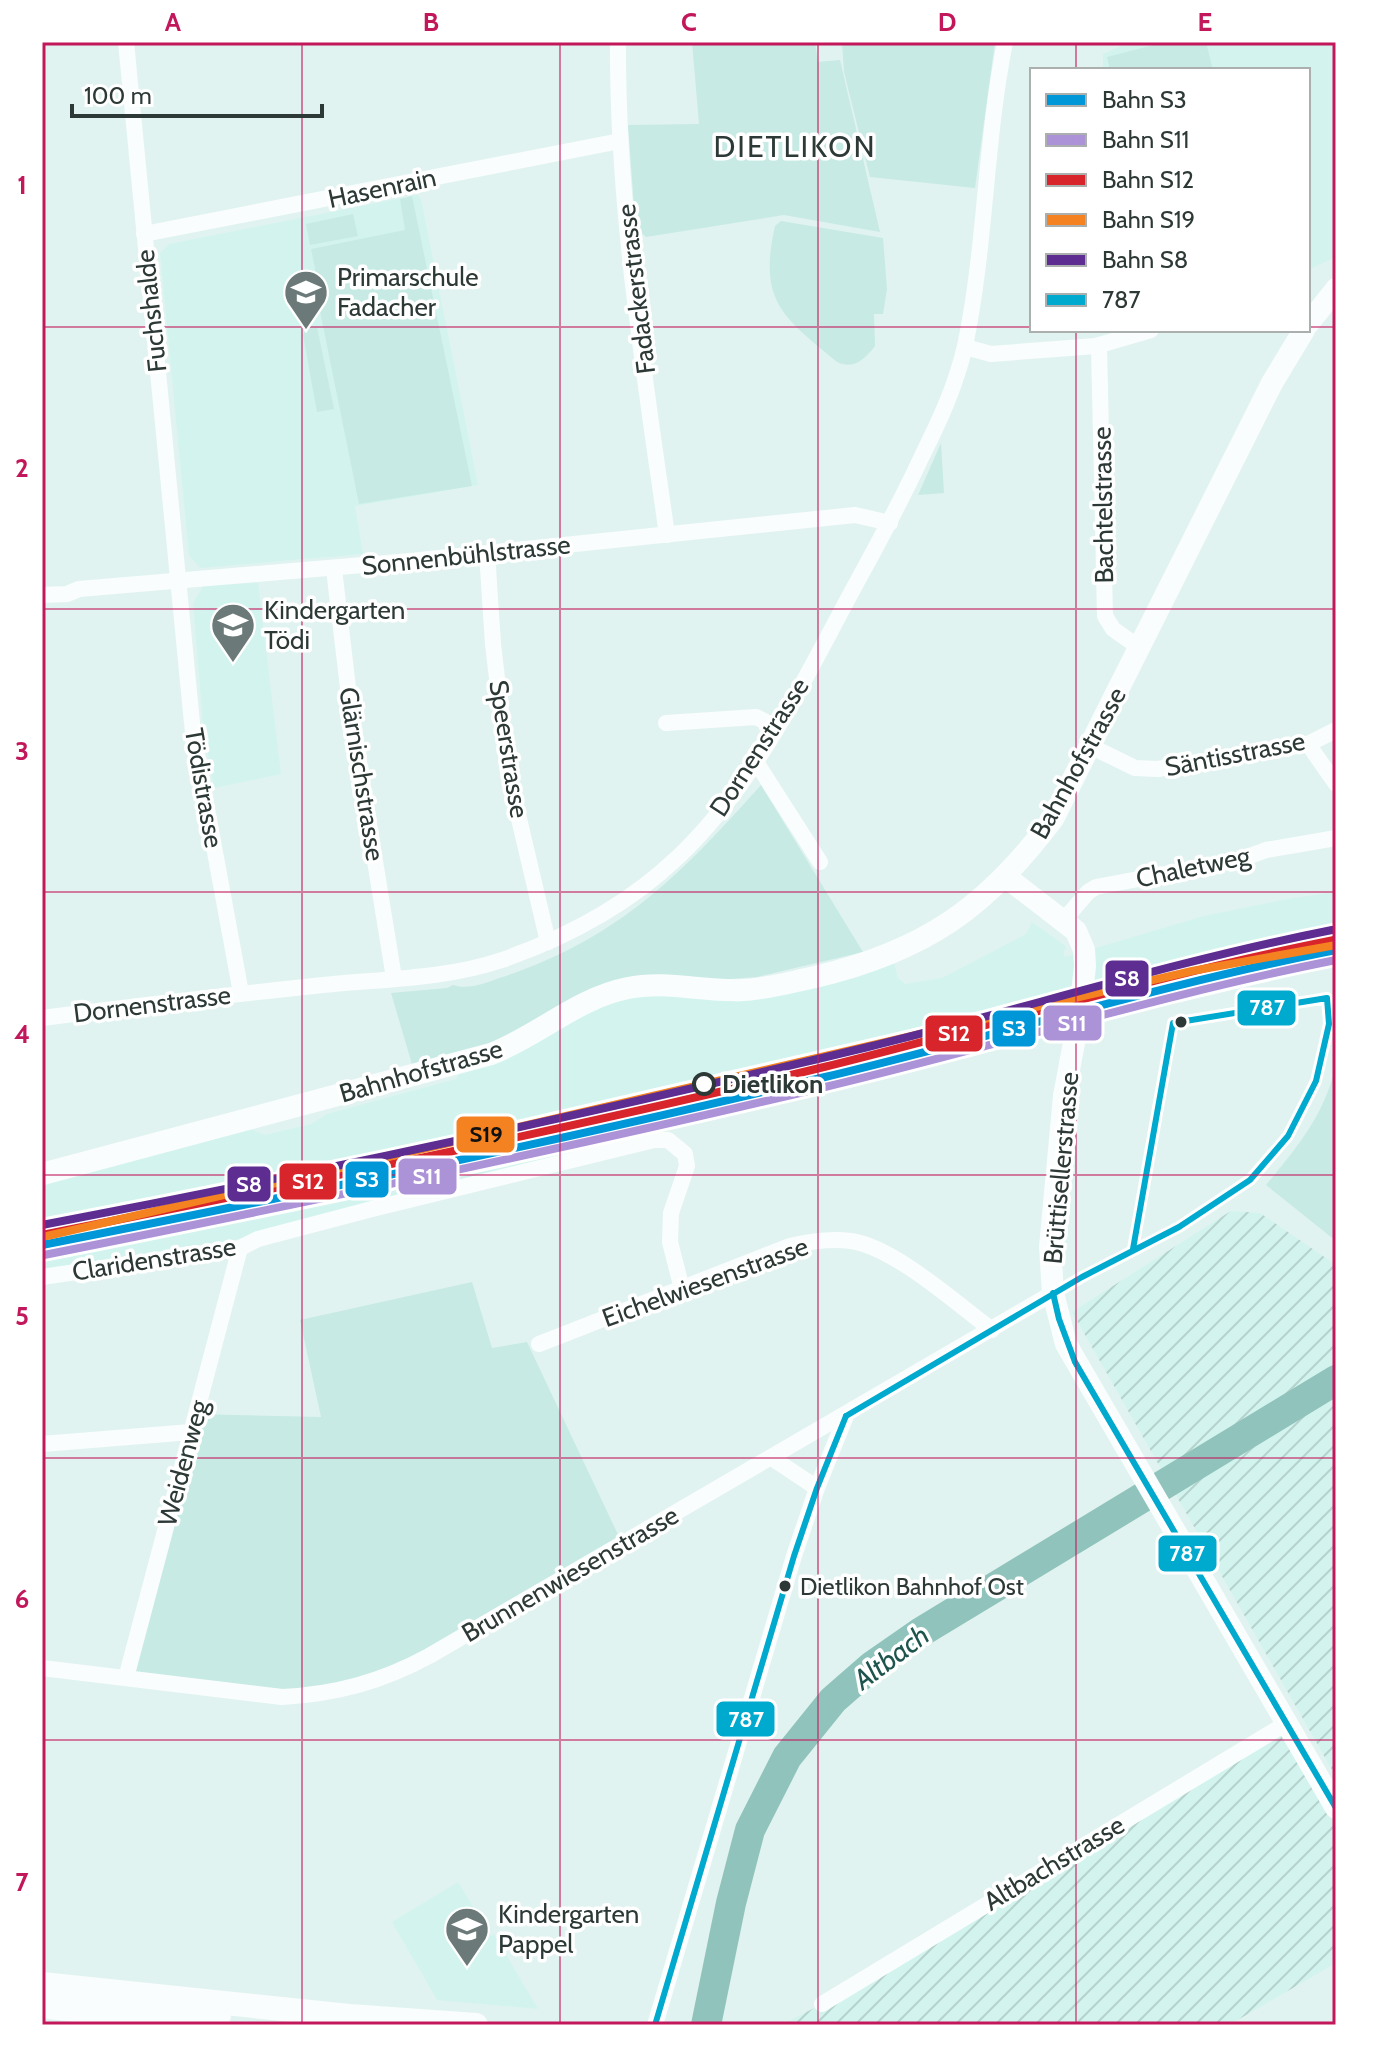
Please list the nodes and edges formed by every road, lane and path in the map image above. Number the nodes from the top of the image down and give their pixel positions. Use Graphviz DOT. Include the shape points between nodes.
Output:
graph roads {
  1 [pos="126,42"];
  2 [pos="618,42"];
  3 [pos="1005,42"];
  4 [pos="620,141"];
  5 [pos="144,234"];
  6 [pos="1336,289"];
  7 [pos="1312,310"];
  8 [pos="1144,332"];
  9 [pos="1303,332"];
  10 [pos="1099,345"];
  11 [pos="965,347"];
  12 [pos="890,523"];
  13 [pos="667,535"];
  14 [pos="487,553"];
  15 [pos="334,569"];
  16 [pos="178,581"];
  17 [pos="42,595"];
  18 [pos="1140,648"];
  19 [pos="666,723"];
  20 [pos="776,727"];
  21 [pos="1336,730"];
  22 [pos="1308,744"];
  23 [pos="1090,746"];
  24 [pos="756,762"];
  25 [pos="1336,784"];
  26 [pos="1336,838"];
  27 [pos="820,862"];
  28 [pos="1006,877"];
  29 [pos="1064,920"];
  30 [pos="548,942"];
  31 [pos="394,978"];
  32 [pos="241,993"];
  33 [pos="42,1018"];
  34 [pos="42,1174"];
  35 [pos="240,1248"];
  36 [pos="42,1277"];
  37 [pos="682,1289"];
  38 [pos="1053,1293"];
  39 [pos="992,1330"];
  40 [pos="539,1344"];
  41 [pos="846,1416"];
  42 [pos="191,1432"];
  43 [pos="42,1444"];
  44 [pos="772,1458"];
  45 [pos="817,1488"];
  46 [pos="42,1668"];
  47 [pos="126,1678"];
  48 [pos="1287,1723"];
  49 [pos="1336,1808"];
  50 [pos="42,1984"];
  51 [pos="822,2004"];
  52 [pos="42,2006"];
  53 [pos="305,2025"];
  54 [pos="476,2025"];
  55 [pos="655,2025"];
  1 -- 5 [label="street, Fuchshalde"];
  2 -- 4 [label="street, Fadackerstrasse"];
  3 -- 11 [label="street, Dornenstrasse"];
  4 -- 5 [label="street, Hasenrain"];
  4 -- 13 [label="street, Fadackerstrasse"];
  5 -- 16 [label="street, Fuchshalde"];
  6 -- 7 [label="street"];
  8 -- 10 [label="street"];
  9 -- 18 [label="street, Bahnhofstrasse" via="1272,383"];
  10 -- 11 [label="street" via="991,354"];
  10 -- 18 [label="street, Bachtelstrasse" via="1105,616 1113,629"];
  11 -- 12 [label="street, Dornenstrasse" via="952,394"];
  12 -- 13 [label="street, Sonnenbühlstrasse" via="855,515"];
  12 -- 20 [label="street, Dornenstrasse"];
  13 -- 14 [label="street, Sonnenbühlstrasse"];
  14 -- 15 [label="street, Sonnenbühlstrasse"];
  14 -- 30 [label="street, Speerstrasse" via="508,772"];
  15 -- 16 [label="street, Sonnenbühlstrasse"];
  15 -- 31 [label="street, Glärnischstrasse" via="351,713"];
  16 -- 17 [label="street, Sonnenbühlstrasse"];
  16 -- 32 [label="street, Tödistrasse" via="193,733"];
  18 -- 23 [label="street, Bahnhofstrasse"];
  19 -- 20 [label="street" via="756,717"];
  20 -- 24 [label="street, Dornenstrasse"];
  21 -- 22 [label="street, Säntisstrasse"];
  22 -- 23 [label="street, Säntisstrasse" via="1150,770"];
  22 -- 25 [label="street"];
  23 -- 28 [label="street, Bahnhofstrasse" via="1053,819"];
  24 -- 27 [label="street"];
  24 -- 30 [label="street, Dornenstrasse" via="714,820 676,859 615,905"];
  26 -- 29 [label="street, Chaletweg" via="1096,887"];
  28 -- 29 [label="street, Brüttisellerstrasse"];
  28 -- 34 [label="street, Bahnhofstrasse" via="961,916 873,960 755,989 625,988 595,998 482,1057"];
  29 -- 38 [label="street, Brüttisellerstrasse" via="1081,939 1085,966 1064,1096 1050,1247"];
  30 -- 31 [label="street, Dornenstrasse" via="466,969"];
  31 -- 32 [label="street, Dornenstrasse"];
  32 -- 33 [label="street, Dornenstrasse"];
  35 -- 36 [label="street, Claridenstrasse"];
  35 -- 37 [label="street, Claridenstrasse" via="372,1209 668,1140 685,1154 687,1166 671,1213 670,1242"];
  35 -- 42 [label="street, Weidenweg"];
  37 -- 39 [label="street, Eichelwiesenstrasse" via="790,1246 822,1239 855,1241 887,1254"];
  37 -- 40 [label="street, Eichelwiesenstrasse"];
  38 -- 39 [label="street, Brunnenwiesenstrasse"];
  38 -- 48 [label="street, Brüttisellerstrasse" via="1075,1362"];
  39 -- 41 [label="street, Brunnenwiesenstrasse"];
  41 -- 44 [label="street, Brunnenwiesenstrasse"];
  41 -- 45 [label="street"];
  42 -- 43 [label="street"];
  42 -- 47 [label="street, Weidenweg"];
  44 -- 45 [label="street"];
  44 -- 47 [label="street, Brunnenwiesenstrasse" via="378,1681 282,1697"];
  45 -- 55 [label="street"];
  46 -- 47 [label="street, Brunnenwiesenstrasse"];
  48 -- 49 [label="street, Brüttisellerstrasse"];
  48 -- 51 [label="street, Altbachstrasse"];
  50 -- 54 [label="main road"];
  52 -- 53 [label="main road" via="132,2017 222,2016"];
}
